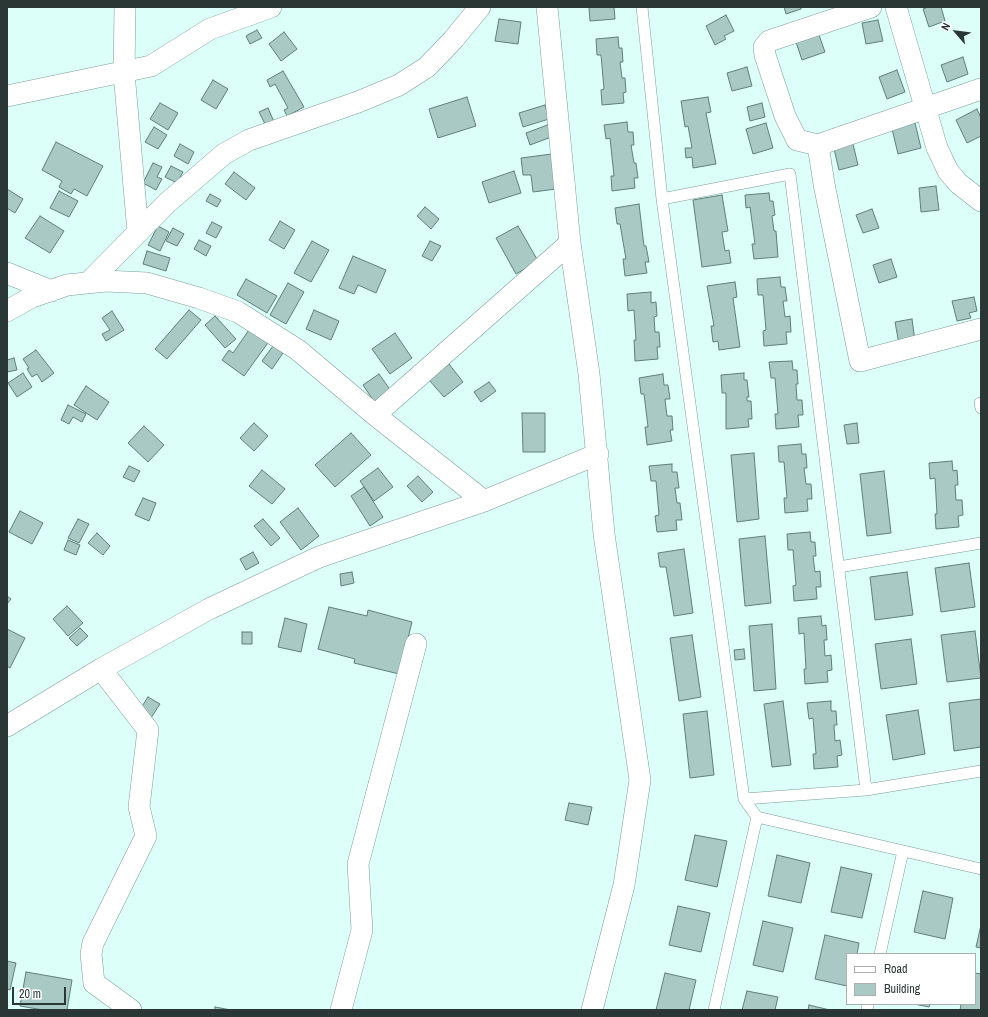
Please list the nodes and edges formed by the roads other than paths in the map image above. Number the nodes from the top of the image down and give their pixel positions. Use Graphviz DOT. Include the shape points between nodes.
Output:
graph roads {
  1 [pos="125,7"];
  2 [pos="271,7"];
  3 [pos="480,7"];
  4 [pos="547,7"];
  5 [pos="642,7"];
  6 [pos="871,7"];
  7 [pos="896,7"];
  8 [pos="124,73"];
  9 [pos="981,89"];
  10 [pos="7,96"];
  11 [pos="925,107"];
  12 [pos="818,145"];
  13 [pos="662,200"];
  14 [pos="981,201"];
  15 [pos="138,232"];
  16 [pos="570,243"];
  17 [pos="7,273"];
  18 [pos="88,283"];
  19 [pos="51,291"];
  20 [pos="7,311"];
  21 [pos="981,329"];
  22 [pos="980,403"];
  23 [pos="981,408"];
  24 [pos="375,415"];
  25 [pos="598,454"];
  26 [pos="484,501"];
  27 [pos="981,543"];
  28 [pos="839,567"];
  29 [pos="416,644"];
  30 [pos="101,669"];
  31 [pos="7,726"];
  32 [pos="981,771"];
  33 [pos="866,790"];
  34 [pos="744,799"];
  35 [pos="757,818"];
  36 [pos="903,851"];
  37 [pos="981,868"];
  38 [pos="880,953"];
  39 [pos="131,1010"];
  40 [pos="341,1010"];
  41 [pos="592,1010"];
  42 [pos="714,1010"];
  1 -- 8 [label="street"];
  2 -- 8 [label="street" via="210,29 151,66"];
  3 -- 15 [label="street" via="427,67 399,85 235,147 167,203"];
  4 -- 16 [label="street"];
  5 -- 13 [label="lane"];
  6 -- 12 [label="street" via="769,41 764,47 785,116 797,140"];
  7 -- 11 [label="street"];
  8 -- 10 [label="street"];
  8 -- 15 [label="street"];
  9 -- 11 [label="street"];
  11 -- 12 [label="street"];
  11 -- 14 [label="street" via="937,148 948,171 958,183"];
  12 -- 21 [label="street" via="860,361"];
  13 -- 28 [label="lane" via="790,174"];
  13 -- 34 [label="lane"];
  15 -- 18 [label="street"];
  16 -- 24 [label="street"];
  16 -- 25 [label="street"];
  17 -- 19 [label="street"];
  18 -- 19 [label="street" via="67,285"];
  18 -- 24 [label="street" via="146,283 238,312 298,350"];
  19 -- 20 [label="street" via="32,297"];
  22 -- 23 [label="lane"];
  24 -- 26 [label="street"];
  25 -- 26 [label="street"];
  25 -- 41 [label="street" via="604,534 640,780 624,885"];
  26 -- 30 [label="street" via="319,557 209,609"];
  27 -- 28 [label="lane"];
  28 -- 33 [label="lane"];
  29 -- 40 [label="street" via="358,864 362,930"];
  30 -- 31 [label="street"];
  30 -- 39 [label="street" via="148,730 139,807 146,836 93,942 91,954 94,983"];
  32 -- 33 [label="lane"];
  33 -- 34 [label="lane"];
  34 -- 35 [label="lane"];
  35 -- 36 [label="lane"];
  35 -- 42 [label="lane"];
  36 -- 37 [label="lane"];
  36 -- 38 [label="lane"];
}
